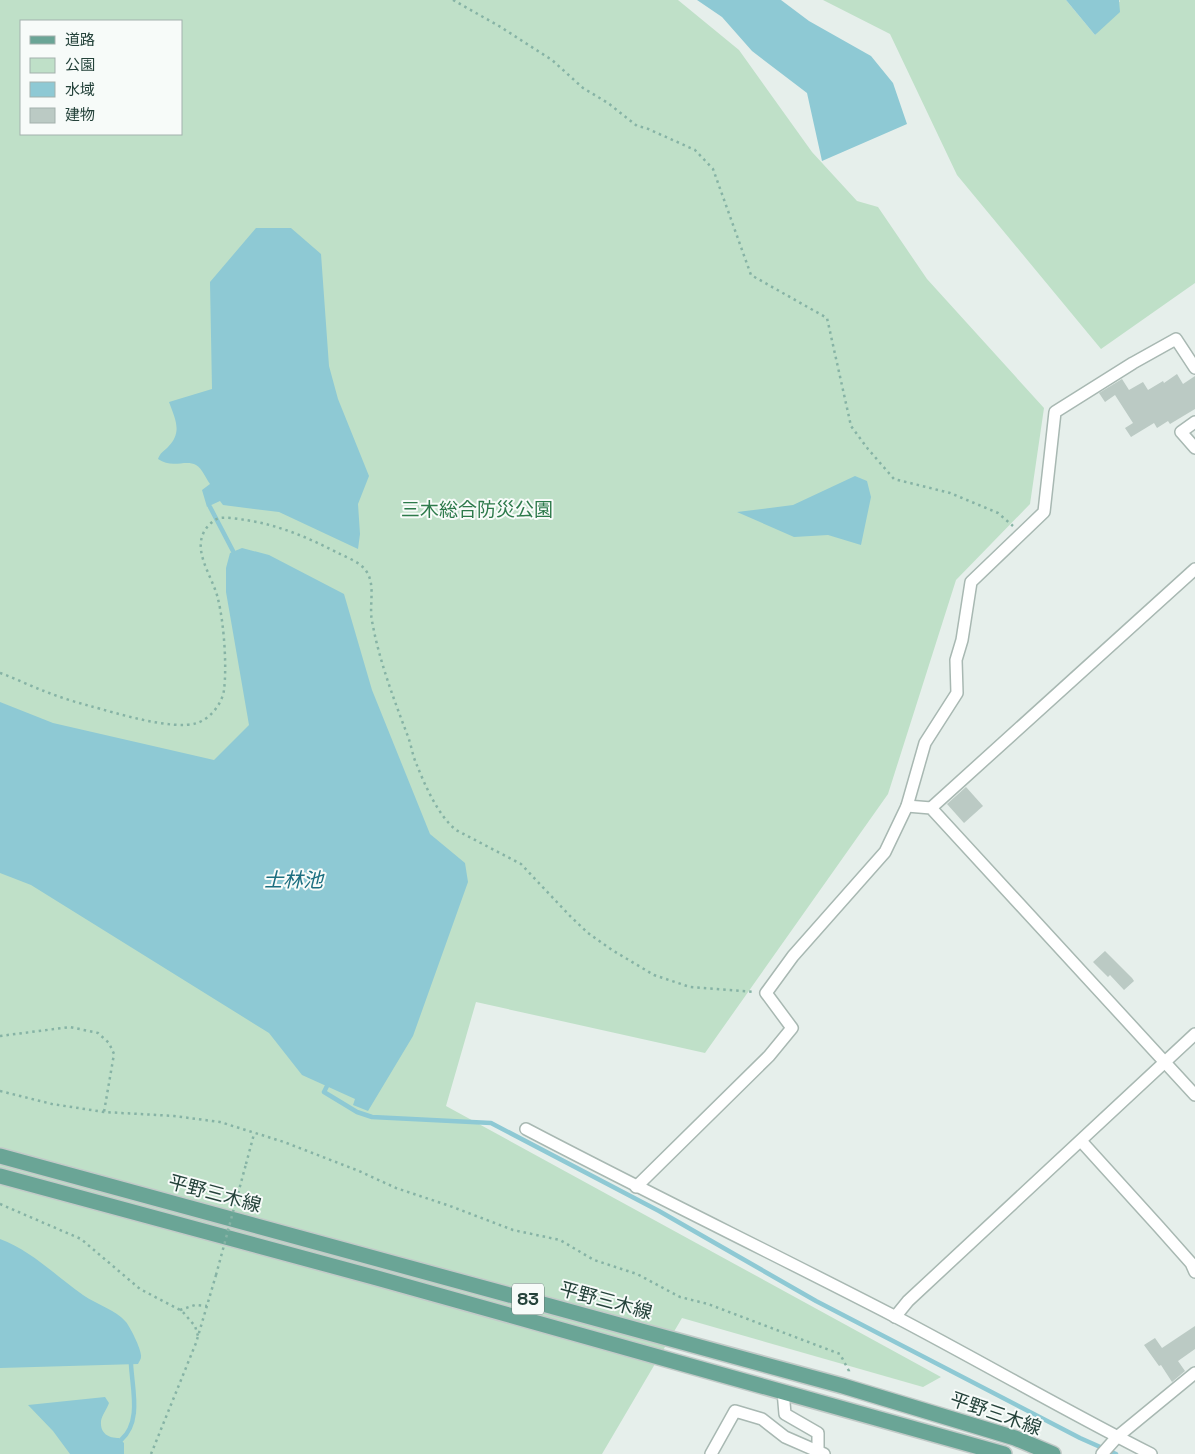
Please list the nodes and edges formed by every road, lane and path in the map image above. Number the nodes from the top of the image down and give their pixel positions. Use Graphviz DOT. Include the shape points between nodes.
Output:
graph roads {
  1 [pos="453,0"];
  2 [pos="1195,368"];
  3 [pos="1195,422"];
  4 [pos="1195,448"];
  5 [pos="1021,534"];
  6 [pos="1195,569"];
  7 [pos="0,673"];
  8 [pos="907,806"];
  9 [pos="931,808"];
  10 [pos="766,993"];
  11 [pos="1195,1034"];
  12 [pos="0,1037"];
  13 [pos="1165,1062"];
  14 [pos="0,1091"];
  15 [pos="1195,1094"];
  16 [pos="104,1112"];
  17 [pos="526,1130"];
  18 [pos="254,1134"];
  19 [pos="1081,1141"];
  20 [pos="0,1156"];
  21 [pos="0,1176"];
  22 [pos="636,1187"];
  23 [pos="0,1204"];
  24 [pos="1195,1272"];
  25 [pos="207,1306"];
  26 [pos="180,1310"];
  27 [pos="895,1317"];
  28 [pos="198,1336"];
  29 [pos="1195,1374"];
  30 [pos="843,1386"];
  31 [pos="783,1391"];
  32 [pos="1117,1437"];
  33 [pos="821,1453"];
  34 [pos="151,1454"];
  35 [pos="711,1454"];
  36 [pos="1004,1454"];
  37 [pos="1053,1454"];
  38 [pos="1102,1454"];
  39 [pos="1151,1454"];
  1 -- 5 [label="path" via="552,60 583,88 637,126 695,150 713,169 751,275 827,318 852,426 880,464 894,479 950,493 998,513"];
  2 -- 5 [label="street" via="1176,340 1055,412 1044,512"];
  3 -- 4 [label="street" via="1181,432"];
  5 -- 8 [label="street" via="971,582 956,660 957,692 925,743"];
  6 -- 9 [label="street"];
  7 -- 10 [label="path" via="68,700 151,722 200,722 209,716 224,692 218,600 204,563 201,544 205,529 220,518 282,528 352,560 365,570 371,584 371,620 389,684 416,762 450,825 521,864 588,933 654,975 690,987"];
  8 -- 9 [label="street"];
  8 -- 10 [label="street" via="885,852 793,956"];
  9 -- 13 [label="street"];
  10 -- 22 [label="street" via="792,1028 769,1056"];
  11 -- 13 [label="street"];
  12 -- 16 [label="path" via="70,1027 98,1033 109,1043 114,1054"];
  13 -- 15 [label="street"];
  13 -- 19 [label="street"];
  14 -- 16 [label="path"];
  16 -- 18 [label="path" via="220,1122"];
  17 -- 22 [label="street"];
  18 -- 25 [label="path, bridge"];
  18 -- 30 [label="path" via="284,1142 396,1188 513,1230 560,1240 594,1260 637,1274 680,1297 708,1304 840,1354 849,1372"];
  19 -- 24 [label="street" via="1178,1248"];
  19 -- 27 [label="street" via="908,1301"];
  20 -- 30 [label="main road, 平野三木線 / 83"];
  21 -- 31 [label="main road, 平野三木線 / 83"];
  22 -- 27 [label="street"];
  23 -- 26 [label="path" via="81,1239 140,1288"];
  25 -- 26 [label="path" via="195,1304"];
  25 -- 28 [label="path"];
  26 -- 28 [label="path" via="193,1324"];
  27 -- 32 [label="street"];
  28 -- 34 [label="path"];
  29 -- 32 [label="street"];
  30 -- 37 [label="main road, 平野三木線 / 83" via="1015,1438"];
  31 -- 33 [label="street" via="786,1414 818,1433"];
  31 -- 36 [label="main road, 平野三木線 / 83"];
  32 -- 38 [label="street"];
  32 -- 39 [label="street"];
  33 -- 35 [label="street" via="786,1437 762,1419 735,1411"];
}
